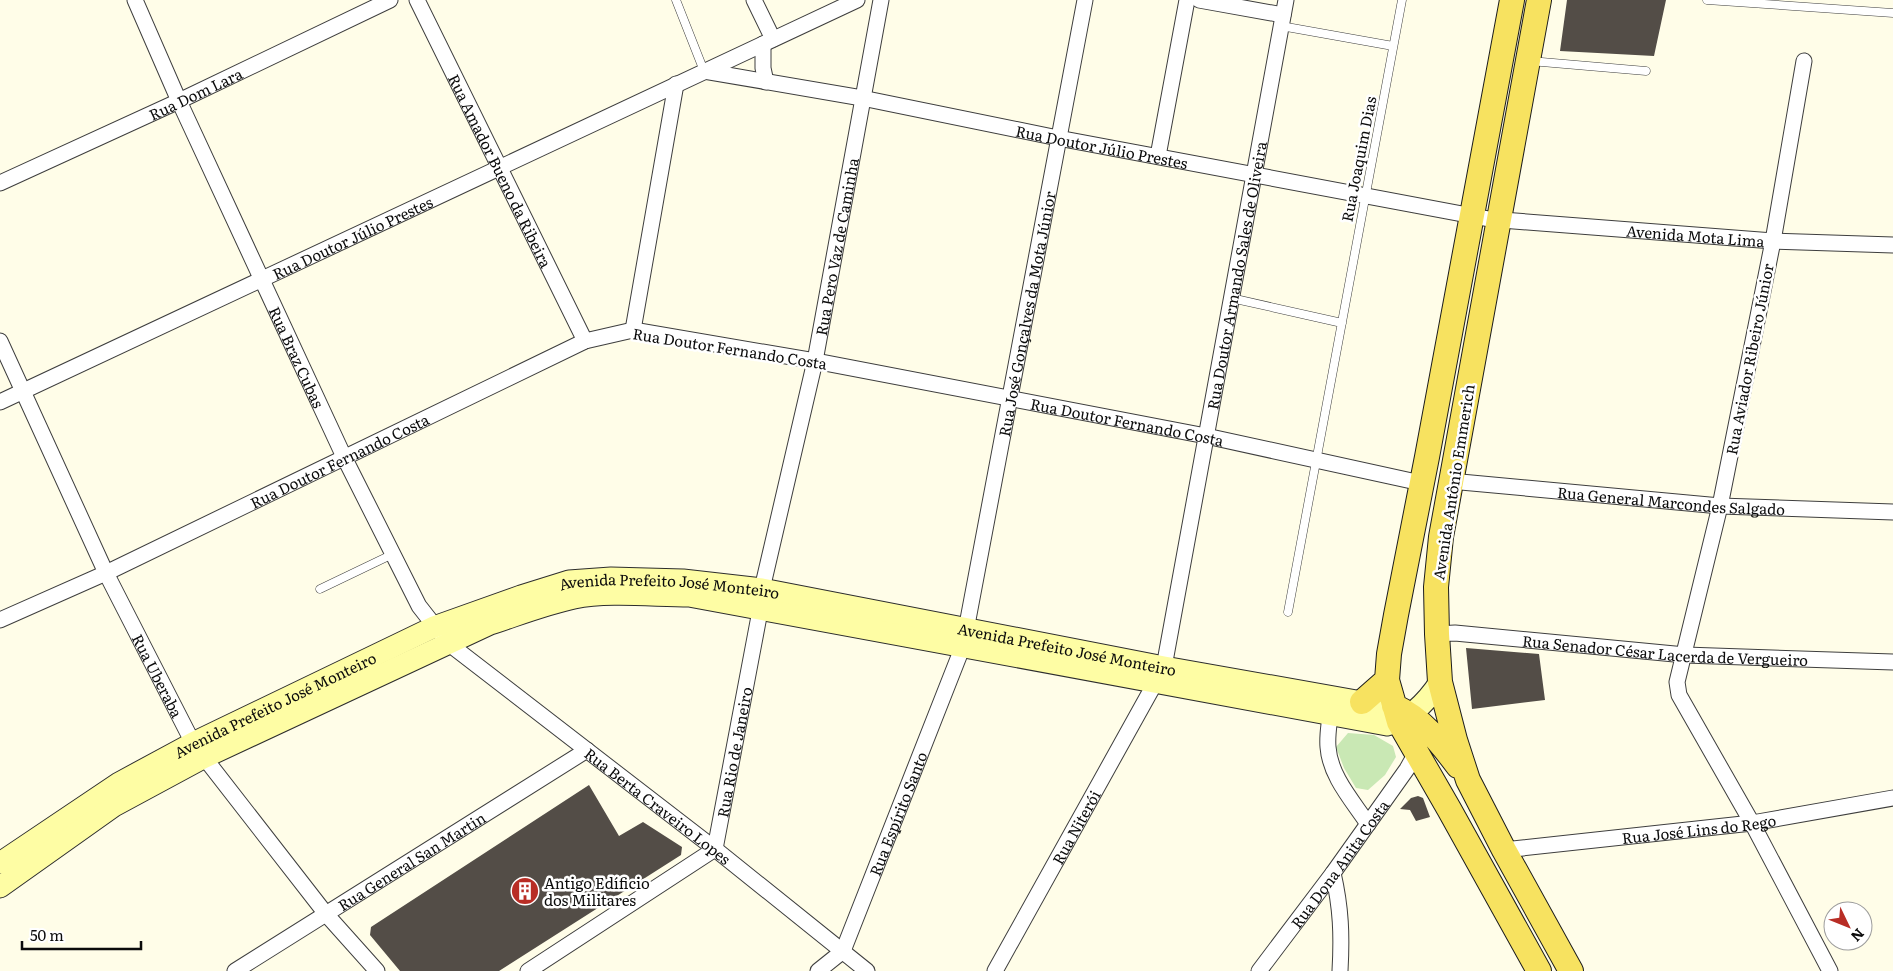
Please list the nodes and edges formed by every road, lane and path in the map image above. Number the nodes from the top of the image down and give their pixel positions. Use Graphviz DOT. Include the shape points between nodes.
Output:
graph roads {
  1 [pos="135,0"];
  2 [pos="390,0"];
  3 [pos="418,0"];
  4 [pos="676,0"];
  5 [pos="754,0"];
  6 [pos="857,0"];
  7 [pos="882,0"];
  8 [pos="1085,0"];
  9 [pos="1187,0"];
  10 [pos="1199,0"];
  11 [pos="1402,0"];
  12 [pos="1512,0"];
  13 [pos="1539,0"];
  14 [pos="1708,0"];
  15 [pos="1283,13"];
  16 [pos="1893,13"];
  17 [pos="768,41"];
  18 [pos="1393,46"];
  19 [pos="1528,61"];
  20 [pos="1804,61"];
  21 [pos="704,71"];
  22 [pos="1646,72"];
  23 [pos="766,82"];
  24 [pos="676,84"];
  25 [pos="862,98"];
  26 [pos="179,101"];
  27 [pos="1058,138"];
  28 [pos="1158,156"];
  29 [pos="500,167"];
  30 [pos="1254,174"];
  31 [pos="0,183"];
  32 [pos="1366,195"];
  33 [pos="1472,216"];
  34 [pos="1499,220"];
  35 [pos="1773,241"];
  36 [pos="1893,245"];
  37 [pos="261,279"];
  38 [pos="1231,298"];
  39 [pos="1342,323"];
  40 [pos="633,330"];
  41 [pos="0,341"];
  42 [pos="586,341"];
  43 [pos="814,360"];
  44 [pos="23,391"];
  45 [pos="1010,398"];
  46 [pos="0,402"];
  47 [pos="1206,436"];
  48 [pos="345,459"];
  49 [pos="1316,461"];
  50 [pos="1450,481"];
  51 [pos="1422,483"];
  52 [pos="1720,506"];
  53 [pos="1893,512"];
  54 [pos="393,554"];
  55 [pos="106,573"];
  56 [pos="320,589"];
  57 [pos="762,589"];
  58 [pos="760,611"];
  59 [pos="1288,612"];
  60 [pos="0,620"];
  61 [pos="434,627"];
  62 [pos="1437,634"];
  63 [pos="964,638"];
  64 [pos="448,643"];
  65 [pos="1685,655"];
  66 [pos="1893,662"];
  67 [pos="1160,675"];
  68 [pos="1387,680"];
  69 [pos="1440,682"];
  70 [pos="1362,712"];
  71 [pos="1401,714"];
  72 [pos="1330,715"];
  73 [pos="1434,736"];
  74 [pos="587,750"];
  75 [pos="198,751"];
  76 [pos="1416,753"];
  77 [pos="1468,780"];
  78 [pos="1893,798"];
  79 [pos="1752,822"];
  80 [pos="1368,824"];
  81 [pos="715,849"];
  82 [pos="1504,850"];
  83 [pos="0,863"];
  84 [pos="1333,873"];
  85 [pos="0,887"];
  86 [pos="326,914"];
  87 [pos="843,951"];
  88 [pos="235,971"];
  89 [pos="377,971"];
  90 [pos="528,971"];
  91 [pos="818,971"];
  92 [pos="867,971"];
  93 [pos="995,971"];
  94 [pos="1259,971"];
  95 [pos="1340,971"];
  96 [pos="1539,971"];
  97 [pos="1571,971"];
  98 [pos="1830,971"];
  1 -- 26 [label="street, Rua Braz Cubas"];
  2 -- 26 [label="street, Rua Dom Lara"];
  3 -- 29 [label="street, Rua Amador Bueno da Ribeira"];
  4 -- 21 [label="lane"];
  5 -- 17 [label="street"];
  6 -- 17 [label="street, Rua Doutor Júlio Prestes"];
  7 -- 25 [label="street, Rua Pero Vaz de Caminha"];
  8 -- 27 [label="street, Rua José Gonçalves da Mota Júnior"];
  9 -- 28 [label="street"];
  10 -- 15 [label="street"];
  11 -- 18 [label="lane, Rua Joaquim Dias"];
  12 -- 33 [label="main road, Avenida Antônio Emmerich"];
  13 -- 19 [label="main road, Avenida Antônio Emmerich"];
  14 -- 16 [label="lane"];
  15 -- 18 [label="lane"];
  15 -- 30 [label="street, Rua Doutor Armando Sales de Oliveira"];
  17 -- 21 [label="street, Rua Doutor Júlio Prestes"];
  17 -- 23 [label="street" via="763,68"];
  18 -- 32 [label="lane, Rua Joaquim Dias"];
  19 -- 22 [label="lane"];
  19 -- 34 [label="main road, Avenida Antônio Emmerich"];
  20 -- 35 [label="street, Rua Aviador Ribeiro Júnior"];
  21 -- 23 [label="street, Rua Doutor Júlio Prestes"];
  21 -- 24 [label="street, Rua Doutor Júlio Prestes"];
  23 -- 25 [label="street, Rua Doutor Júlio Prestes"];
  24 -- 29 [label="street, Rua Doutor Júlio Prestes"];
  24 -- 40 [label="street"];
  25 -- 27 [label="street, Rua Doutor Júlio Prestes"];
  25 -- 43 [label="street, Rua Pero Vaz de Caminha"];
  26 -- 31 [label="street, Rua Dom Lara"];
  26 -- 37 [label="street, Rua Braz Cubas"];
  27 -- 28 [label="street, Rua Doutor Júlio Prestes"];
  27 -- 45 [label="street, Rua José Gonçalves da Mota Júnior"];
  28 -- 30 [label="street, Rua Doutor Júlio Prestes"];
  29 -- 37 [label="street, Rua Doutor Júlio Prestes"];
  29 -- 42 [label="street, Rua Amador Bueno da Ribeira"];
  30 -- 32 [label="street, Rua Doutor Júlio Prestes"];
  30 -- 38 [label="street, Rua Doutor Armando Sales de Oliveira"];
  32 -- 33 [label="street, Rua Doutor Júlio Prestes"];
  32 -- 39 [label="lane, Rua Joaquim Dias"];
  33 -- 34 [label="street, Rua Doutor Júlio Prestes"];
  33 -- 51 [label="main road, Avenida Antônio Emmerich"];
  34 -- 35 [label="street, Avenida Mota Lima"];
  34 -- 50 [label="main road, Avenida Antônio Emmerich"];
  35 -- 36 [label="street, Avenida Mota Lima"];
  35 -- 52 [label="street, Rua Aviador Ribeiro Júnior"];
  37 -- 44 [label="street, Rua Doutor Júlio Prestes"];
  37 -- 48 [label="street, Rua Braz Cubas"];
  38 -- 39 [label="lane"];
  38 -- 47 [label="street, Rua Doutor Armando Sales de Oliveira"];
  39 -- 49 [label="lane, Rua Joaquim Dias"];
  40 -- 42 [label="street, Rua Doutor Fernando Costa"];
  40 -- 43 [label="street, Rua Doutor Fernando Costa"];
  41 -- 44 [label="street, Rua Uberaba"];
  42 -- 48 [label="street, Rua Doutor Fernando Costa"];
  43 -- 45 [label="street, Rua Doutor Fernando Costa"];
  43 -- 57 [label="street, Rua Pero Vaz de Caminha"];
  44 -- 46 [label="street, Rua Doutor Júlio Prestes"];
  44 -- 55 [label="street, Rua Uberaba"];
  45 -- 47 [label="street, Rua Doutor Fernando Costa"];
  45 -- 63 [label="street, Rua José Gonçalves da Mota Júnior"];
  47 -- 49 [label="street, Rua Doutor Fernando Costa"];
  47 -- 67 [label="street, Rua Doutor Armando Sales de Oliveira"];
  48 -- 54 [label="street, Rua Braz Cubas"];
  48 -- 55 [label="street, Rua Doutor Fernando Costa"];
  49 -- 51 [label="street, Rua Doutor Fernando Costa"];
  49 -- 59 [label="lane, Rua Joaquim Dias"];
  50 -- 52 [label="street, Rua General Marcondes Salgado"];
  50 -- 62 [label="main road, Avenida Antônio Emmerich" via="1438,565"];
  51 -- 68 [label="main road, Avenida Antônio Emmerich" via="1389,654"];
  52 -- 53 [label="street, Rua General Marcondes Salgado"];
  52 -- 65 [label="street, Rua Aviador Ribeiro Júnior"];
  54 -- 56 [label="lane"];
  54 -- 61 [label="street, Rua Braz Cubas" via="419,606"];
  55 -- 60 [label="street, Rua Doutor Fernando Costa"];
  55 -- 75 [label="street, Rua Uberaba"];
  57 -- 58 [label="street, Rua Pero Vaz de Caminha"];
  57 -- 61 [label="main road, Avenida Prefeito José Monteiro" via="665,580 611,578 569,581"];
  57 -- 63 [label="main road, Avenida Prefeito José Monteiro"];
  58 -- 63 [label="main road, Avenida Prefeito José Monteiro"];
  58 -- 64 [label="main road, Avenida Prefeito José Monteiro" via="689,596 576,598 490,624"];
  58 -- 81 [label="street, Rua Rio de Janeiro"];
  61 -- 64 [label="street, Rua Berta Craveiro Lopes"];
  61 -- 75 [label="main road, Avenida Prefeito José Monteiro"];
  62 -- 65 [label="street, Rua Senador César Lacerda de Vergueiro"];
  62 -- 69 [label="main road, Avenida Antônio Emmerich"];
  63 -- 67 [label="main road, Avenida Prefeito José Monteiro"];
  63 -- 87 [label="street, Rua Espírito Santo"];
  64 -- 74 [label="street, Rua Berta Craveiro Lopes"];
  64 -- 75 [label="main road, Avenida Prefeito José Monteiro"];
  65 -- 66 [label="street, Rua Senador César Lacerda de Vergueiro"];
  65 -- 79 [label="street, Rua Aviador Ribeiro Júnior" via="1677,682 1679,695"];
  67 -- 70 [label="main road, Avenida Prefeito José Monteiro"];
  67 -- 72 [label="main road, Avenida Prefeito José Monteiro"];
  67 -- 93 [label="street, Rua Niterói"];
  68 -- 70 [label="main road"];
  68 -- 71 [label="main road, Avenida Antônio Emmerich"];
  69 -- 71 [label="main road" via="1433,692"];
  69 -- 77 [label="main road, Avenida Antônio Emmerich"];
  70 -- 71 [label="main road, Avenida Prefeito José Monteiro"];
  70 -- 72 [label="main road, Avenida Prefeito José Monteiro"];
  71 -- 73 [label="main road"];
  71 -- 76 [label="main road, Avenida Antônio Emmerich"];
  72 -- 80 [label="street" via="1328,748 1333,768"];
  73 -- 76 [label="main road" via="1424,741"];
  73 -- 77 [label="main road"];
  74 -- 81 [label="street, Rua Berta Craveiro Lopes"];
  74 -- 86 [label="street, Rua General San Martin"];
  75 -- 83 [label="main road, Avenida Prefeito José Monteiro" via="119,783"];
  75 -- 85 [label="main road, Avenida Prefeito José Monteiro"];
  75 -- 86 [label="street, Rua Uberaba"];
  76 -- 80 [label="street, Rua Dona Anita Costa"];
  76 -- 96 [label="main road"];
  77 -- 82 [label="main road, Avenida Antônio Emmerich"];
  78 -- 79 [label="street, Rua José Lins do Rego"];
  79 -- 82 [label="street, Rua José Lins do Rego"];
  79 -- 98 [label="street, Rua Aviador Ribeiro Júnior"];
  80 -- 84 [label="street, Rua Dona Anita Costa"];
  81 -- 87 [label="street, Rua Berta Craveiro Lopes"];
  81 -- 90 [label="street"];
  82 -- 97 [label="main road, Avenida Antônio Emmerich"];
  84 -- 94 [label="street, Rua Dona Anita Costa"];
  84 -- 95 [label="street" via="1342,924"];
  86 -- 88 [label="street, Rua General San Martin"];
  86 -- 89 [label="street, Rua Uberaba"];
  87 -- 91 [label="street, Rua Espírito Santo"];
  87 -- 92 [label="street, Rua Berta Craveiro Lopes"];
}
